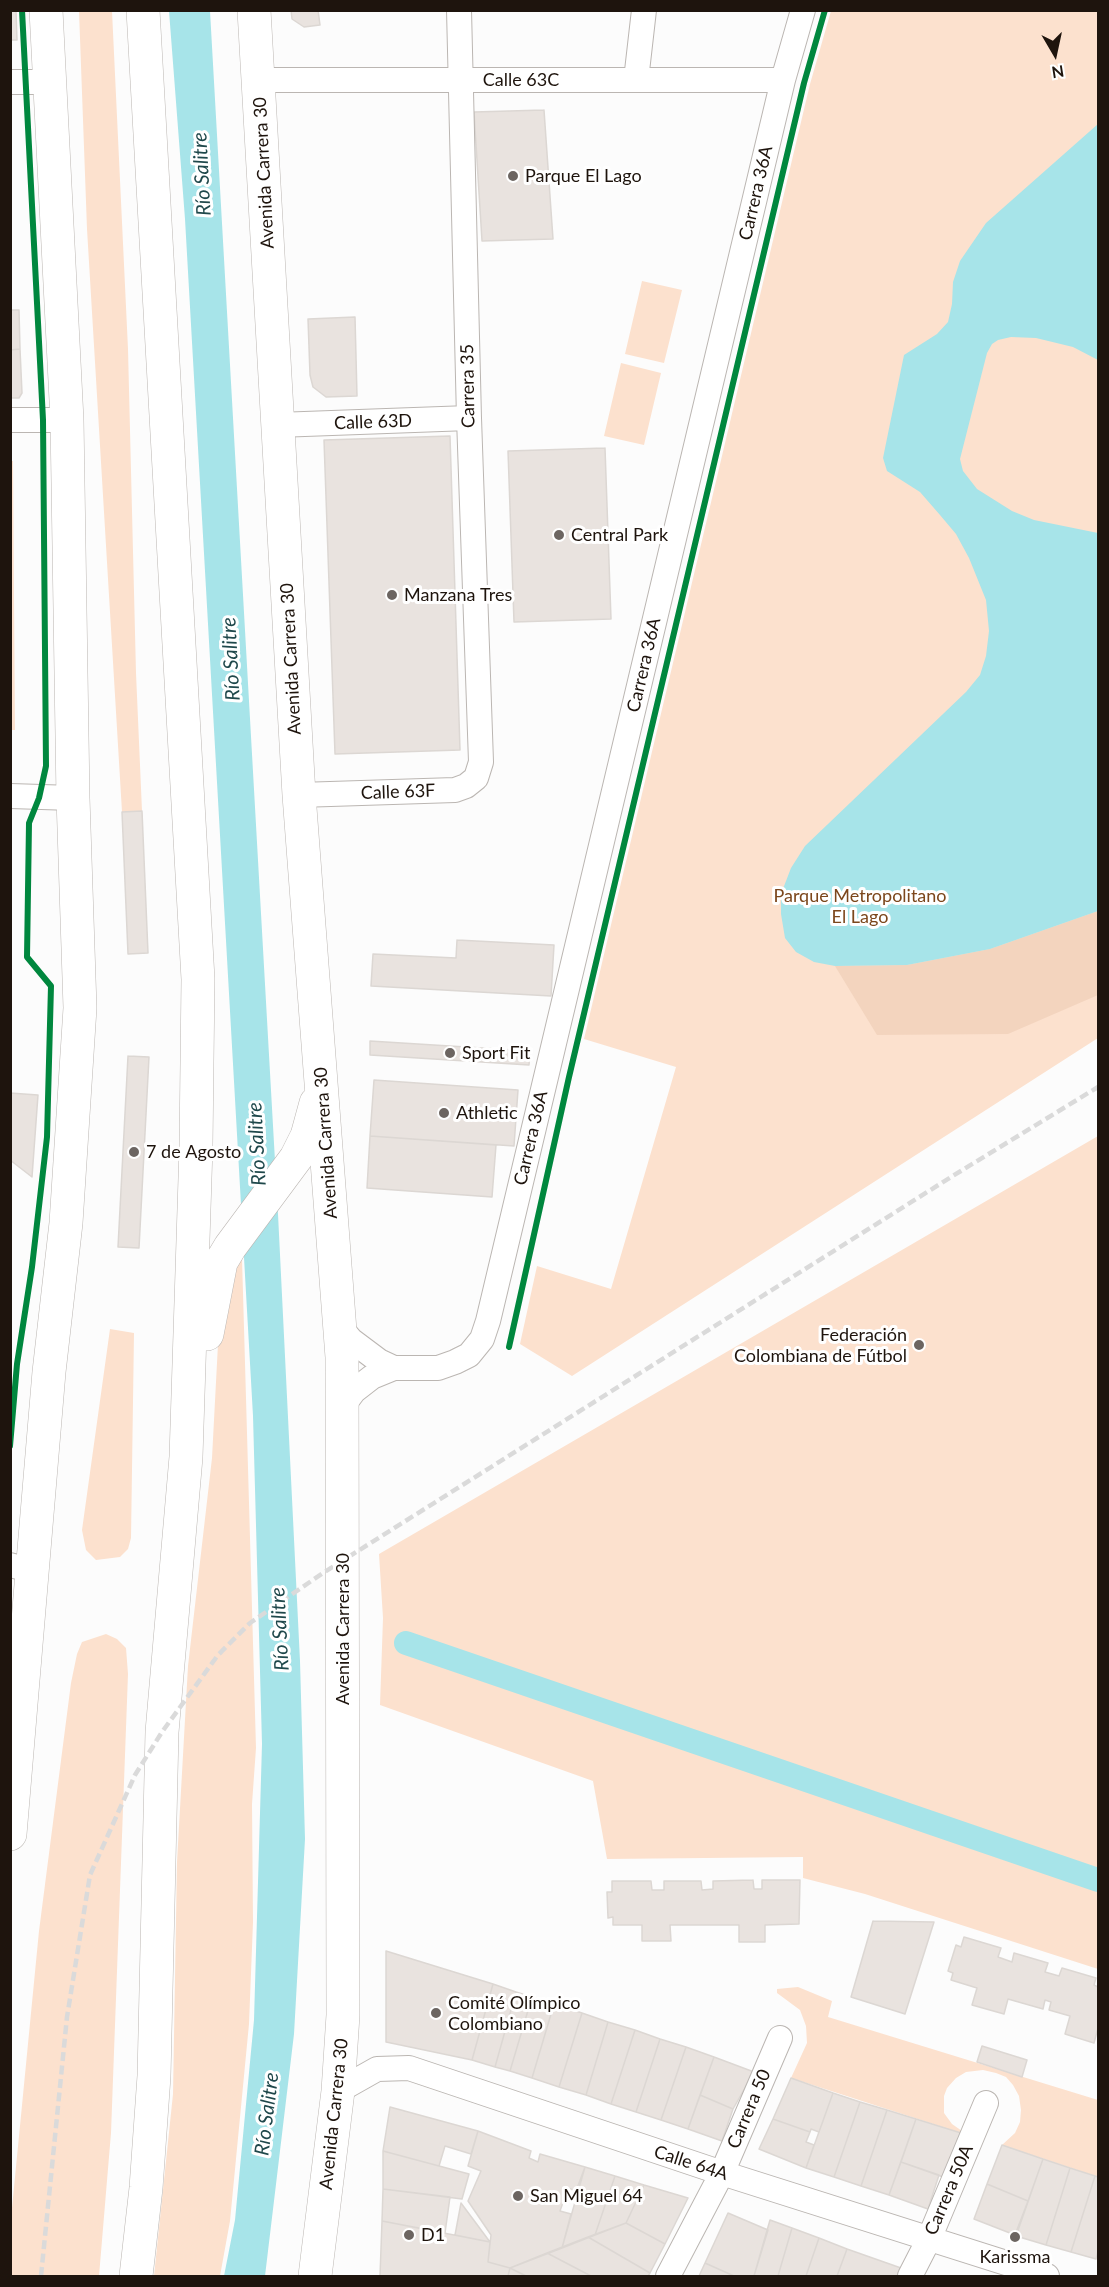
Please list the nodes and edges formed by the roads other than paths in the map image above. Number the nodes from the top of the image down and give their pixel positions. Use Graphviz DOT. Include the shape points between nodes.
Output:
graph roads {
  1 [pos="46,10"];
  2 [pos="143,10"];
  3 [pos="254,10"];
  4 [pos="459,10"];
  5 [pos="644,10"];
  6 [pos="803,10"];
  7 [pos="259,80"];
  8 [pos="461,80"];
  9 [pos="636,80"];
  10 [pos="783,80"];
  11 [pos="10,82"];
  12 [pos="50,82"];
  13 [pos="469,418"];
  14 [pos="10,420"];
  15 [pos="66,420"];
  16 [pos="277,425"];
  17 [pos="481,762"];
  18 [pos="298,795"];
  19 [pos="10,796"];
  20 [pos="73,798"];
  21 [pos="321,1078"];
  22 [pos="340,1327"];
  23 [pos="394,1368"];
  24 [pos="342,1407"];
  25 [pos="186,1457"];
  26 [pos="22,1568"];
  27 [pos="10,1834"];
  28 [pos="780,2038"];
  29 [pos="338,2091"];
  30 [pos="986,2103"];
  31 [pos="722,2173"];
  32 [pos="929,2239"];
  33 [pos="136,2277"];
  34 [pos="315,2277"];
  35 [pos="668,2277"];
  36 [pos="910,2277"];
  37 [pos="1047,2277"];
  1 -- 12 [label="highway"];
  2 -- 25 [label="highway" via="198,979"];
  3 -- 7 [label="highway, Avenida Carrera 30"];
  4 -- 8 [label="street, Carrera 35"];
  5 -- 9 [label="street"];
  6 -- 10 [label="street, Carrera 36A"];
  7 -- 8 [label="street, Calle 63C"];
  7 -- 16 [label="highway, Avenida Carrera 30"];
  8 -- 9 [label="street, Calle 63C"];
  8 -- 13 [label="street, Carrera 35"];
  9 -- 10 [label="street, Calle 63C"];
  10 -- 23 [label="street, Carrera 36A" via="488,1321 482,1339 456,1362 438,1368"];
  11 -- 12 [label="street"];
  12 -- 15 [label="highway"];
  13 -- 16 [label="street, Calle 63D"];
  13 -- 17 [label="street, Carrera 35"];
  14 -- 15 [label="street"];
  15 -- 20 [label="highway"];
  16 -- 18 [label="highway, Avenida Carrera 30"];
  17 -- 18 [label="street, Calle 63F" via="476,778 455,790"];
  18 -- 21 [label="highway, Avenida Carrera 30"];
  19 -- 20 [label="street"];
  20 -- 26 [label="highway" via="80,1008 66,1223"];
  21 -- 22 [label="highway, Avenida Carrera 30"];
  21 -- 25 [label="highway" via="307,1136 296,1158 221,1263"];
  22 -- 23 [label="street" via="363,1350"];
  22 -- 24 [label="highway, Avenida Carrera 30"];
  23 -- 24 [label="street" via="372,1377"];
  24 -- 29 [label="highway, Avenida Carrera 30" via="343,2003"];
  25 -- 33 [label="highway" via="162,1732 154,2076"];
  26 -- 27 [label="highway"];
  28 -- 31 [label="street, Carrera 50"];
  29 -- 31 [label="street, Calle 64A" via="377,2069 409,2068"];
  29 -- 34 [label="highway, Avenida Carrera 30"];
  30 -- 32 [label="street, Carrera 50A"];
  31 -- 32 [label="street, Calle 64A"];
  31 -- 35 [label="street, Carrera 50"];
  32 -- 36 [label="street, Carrera 50A"];
  32 -- 37 [label="street, Calle 64A"];
}
